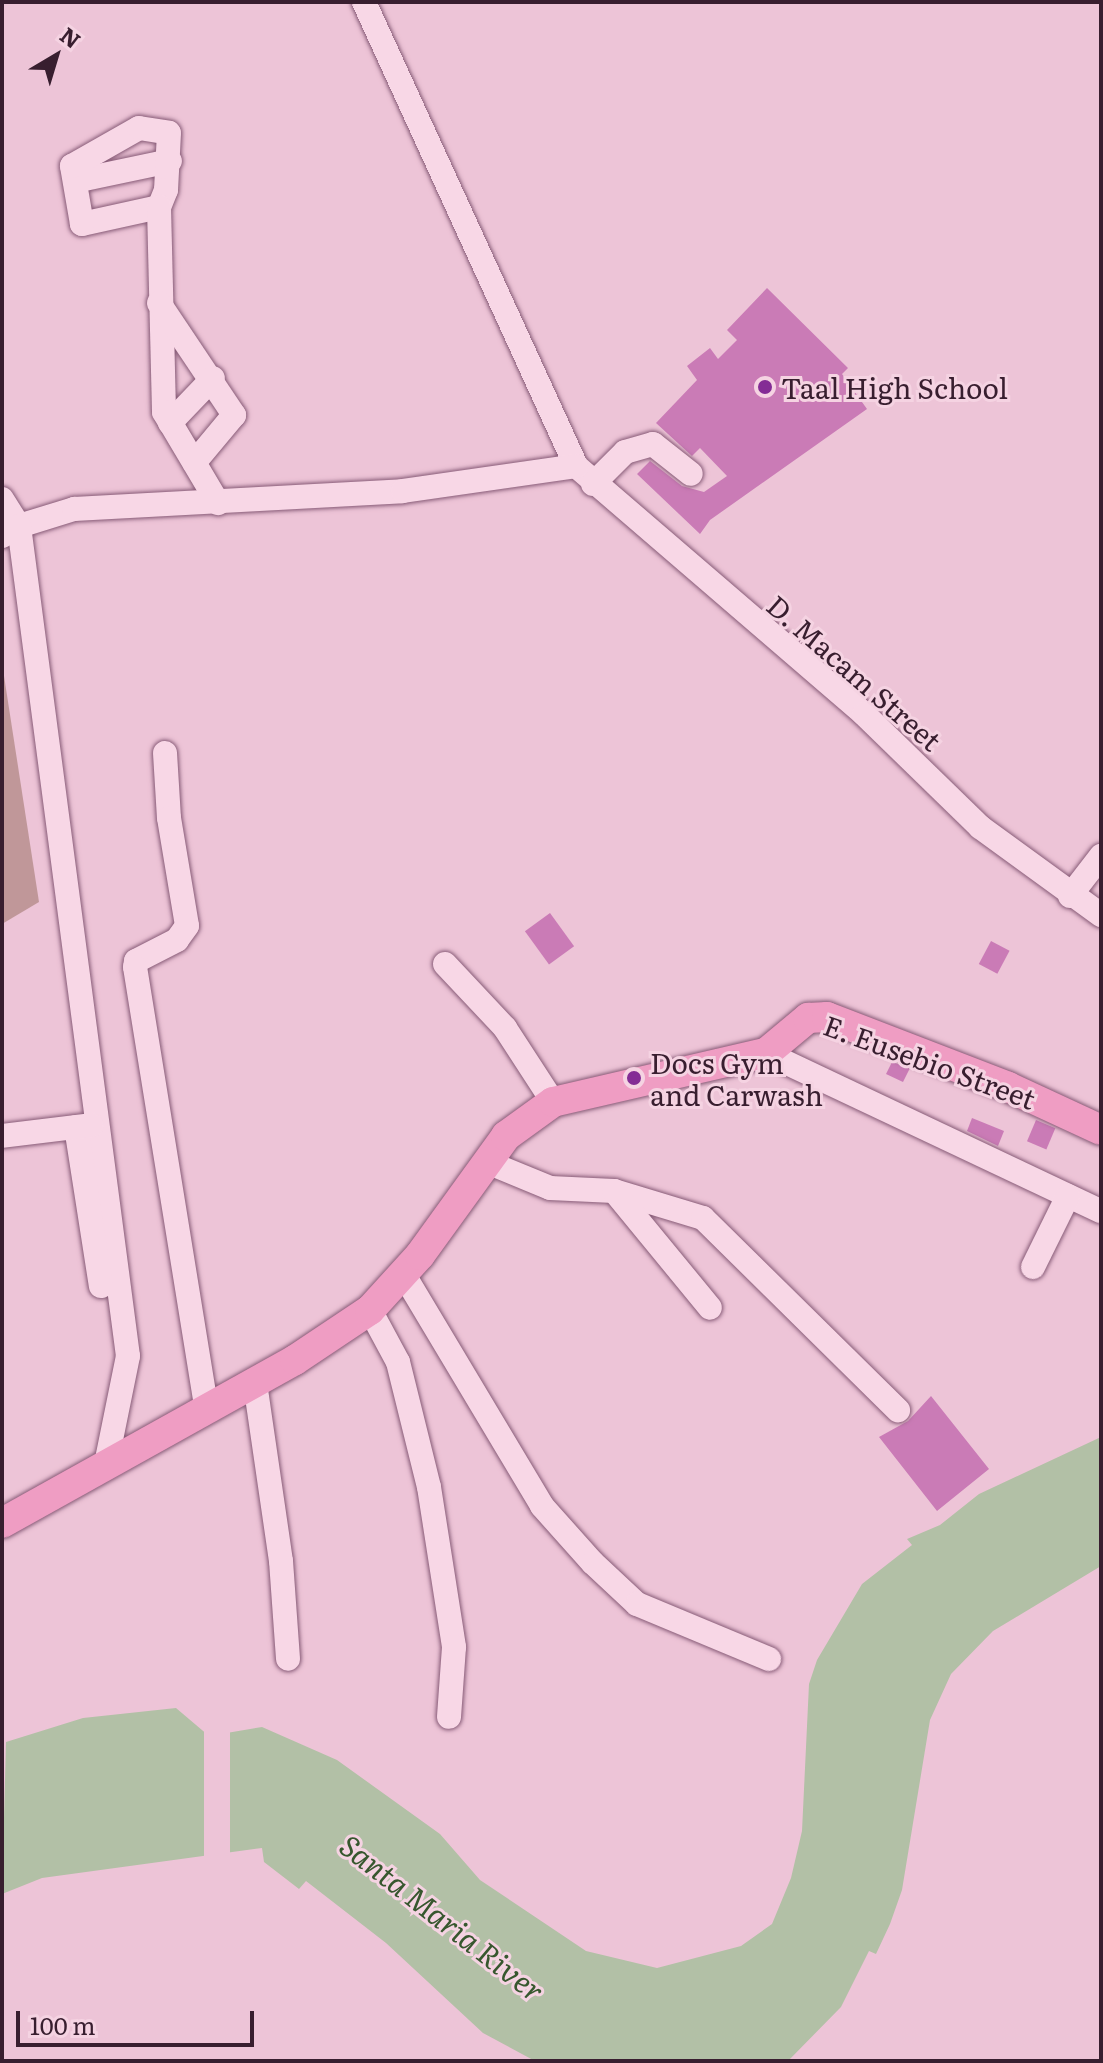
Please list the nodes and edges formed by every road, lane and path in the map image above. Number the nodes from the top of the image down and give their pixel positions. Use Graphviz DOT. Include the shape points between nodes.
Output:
graph roads {
  1 [pos="364,2"];
  2 [pos="170,161"];
  3 [pos="75,181"];
  4 [pos="159,207"];
  5 [pos="159,302"];
  6 [pos="213,378"];
  7 [pos="170,423"];
  8 [pos="194,463"];
  9 [pos="576,466"];
  10 [pos="691,474"];
  11 [pos="593,484"];
  12 [pos="2,499"];
  13 [pos="218,503"];
  14 [pos="11,531"];
  15 [pos="165,753"];
  16 [pos="1101,856"];
  17 [pos="1070,896"];
  18 [pos="1101,915"];
  19 [pos="445,964"];
  20 [pos="766,1053"];
  21 [pos="553,1102"];
  22 [pos="85,1126"];
  23 [pos="1101,1130"];
  24 [pos="2,1136"];
  25 [pos="487,1162"];
  26 [pos="614,1191"];
  27 [pos="1068,1196"];
  28 [pos="1101,1211"];
  29 [pos="1033,1267"];
  30 [pos="404,1275"];
  31 [pos="710,1308"];
  32 [pos="370,1310"];
  33 [pos="255,1383"];
  34 [pos="898,1410"];
  35 [pos="207,1411"];
  36 [pos="106,1464"];
  37 [pos="2,1523"];
  38 [pos="288,1659"];
  39 [pos="769,1659"];
  40 [pos="449,1717"];
  1 -- 9 [label="street, D. Macam Street"];
  2 -- 3 [label="street"];
  2 -- 3 [label="street" via="169,133 139,128 72,166"];
  2 -- 4 [label="street"];
  3 -- 4 [label="street" via="82,224"];
  4 -- 5 [label="street"];
  5 -- 6 [label="street"];
  5 -- 7 [label="street" via="164,412"];
  6 -- 7 [label="street"];
  6 -- 8 [label="street" via="234,415"];
  7 -- 8 [label="street"];
  8 -- 13 [label="street"];
  9 -- 11 [label="street, D. Macam Street"];
  9 -- 13 [label="street" via="403,491"];
  10 -- 11 [label="street" via="653,444 625,452"];
  11 -- 17 [label="street, D. Macam Street" via="864,714 980,827"];
  12 -- 14 [label="street"];
  13 -- 14 [label="street" via="74,509"];
  14 -- 22 [label="street"];
  15 -- 35 [label="street" via="186,931 136,961 135,967"];
  16 -- 17 [label="street"];
  17 -- 18 [label="street, D. Macam Street"];
  19 -- 21 [label="street" via="505,1028"];
  20 -- 21 [label="main road"];
  20 -- 23 [label="main road, E. Eusebio Street" via="808,1018 827,1017 1008,1087"];
  20 -- 27 [label="street"];
  21 -- 25 [label="main road" via="506,1136"];
  22 -- 24 [label="street"];
  22 -- 36 [label="street" via="128,1356"];
  25 -- 26 [label="street" via="550,1188"];
  25 -- 30 [label="main road"];
  26 -- 31 [label="street"];
  26 -- 34 [label="street" via="703,1218"];
  27 -- 28 [label="street"];
  27 -- 29 [label="street"];
  30 -- 32 [label="main road"];
  30 -- 39 [label="street" via="542,1506 593,1563 637,1604"];
  32 -- 33 [label="main road"];
  32 -- 40 [label="street" via="398,1362 429,1487 454,1647"];
  33 -- 35 [label="main road"];
  33 -- 38 [label="street" via="279,1545"];
  35 -- 36 [label="main road"];
  36 -- 37 [label="main road"];
}
